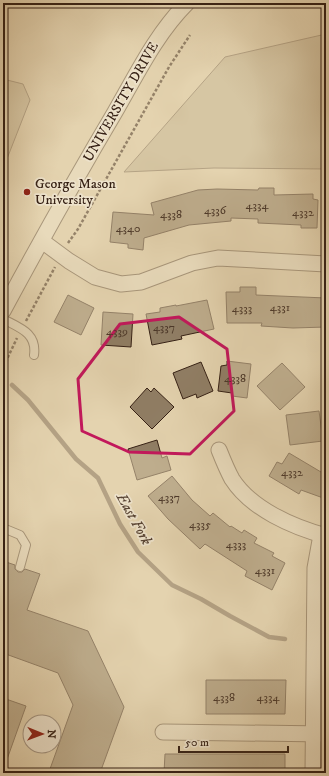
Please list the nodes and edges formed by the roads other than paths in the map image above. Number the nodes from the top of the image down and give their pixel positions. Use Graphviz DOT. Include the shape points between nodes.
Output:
graph roads {
  1 [pos="187,3"];
  2 [pos="42,241"];
  3 [pos="326,264"];
  4 [pos="3,311"];
  5 [pos="3,319"];
  6 [pos="34,355"];
  7 [pos="219,450"];
  8 [pos="3,528"];
  9 [pos="323,535"];
  10 [pos="20,567"];
  11 [pos="163,732"];
  12 [pos="320,734"];
  13 [pos="313,773"];
  1 -- 2 [label="street, UNIVERSITY DRIVE" via="155,43"];
  2 -- 3 [label="street" via="95,277 121,284 141,282 192,263 218,258"];
  2 -- 4 [label="street, UNIVERSITY DRIVE"];
  5 -- 6 [label="lane" via="31,337 36,346"];
  7 -- 9 [label="street" via="232,479 247,497 275,516"];
  8 -- 10 [label="lane" via="20,535 26,545"];
  9 -- 12 [label="street" via="315,568"];
  11 -- 12 [label="street"];
  12 -- 13 [label="street"];
}
